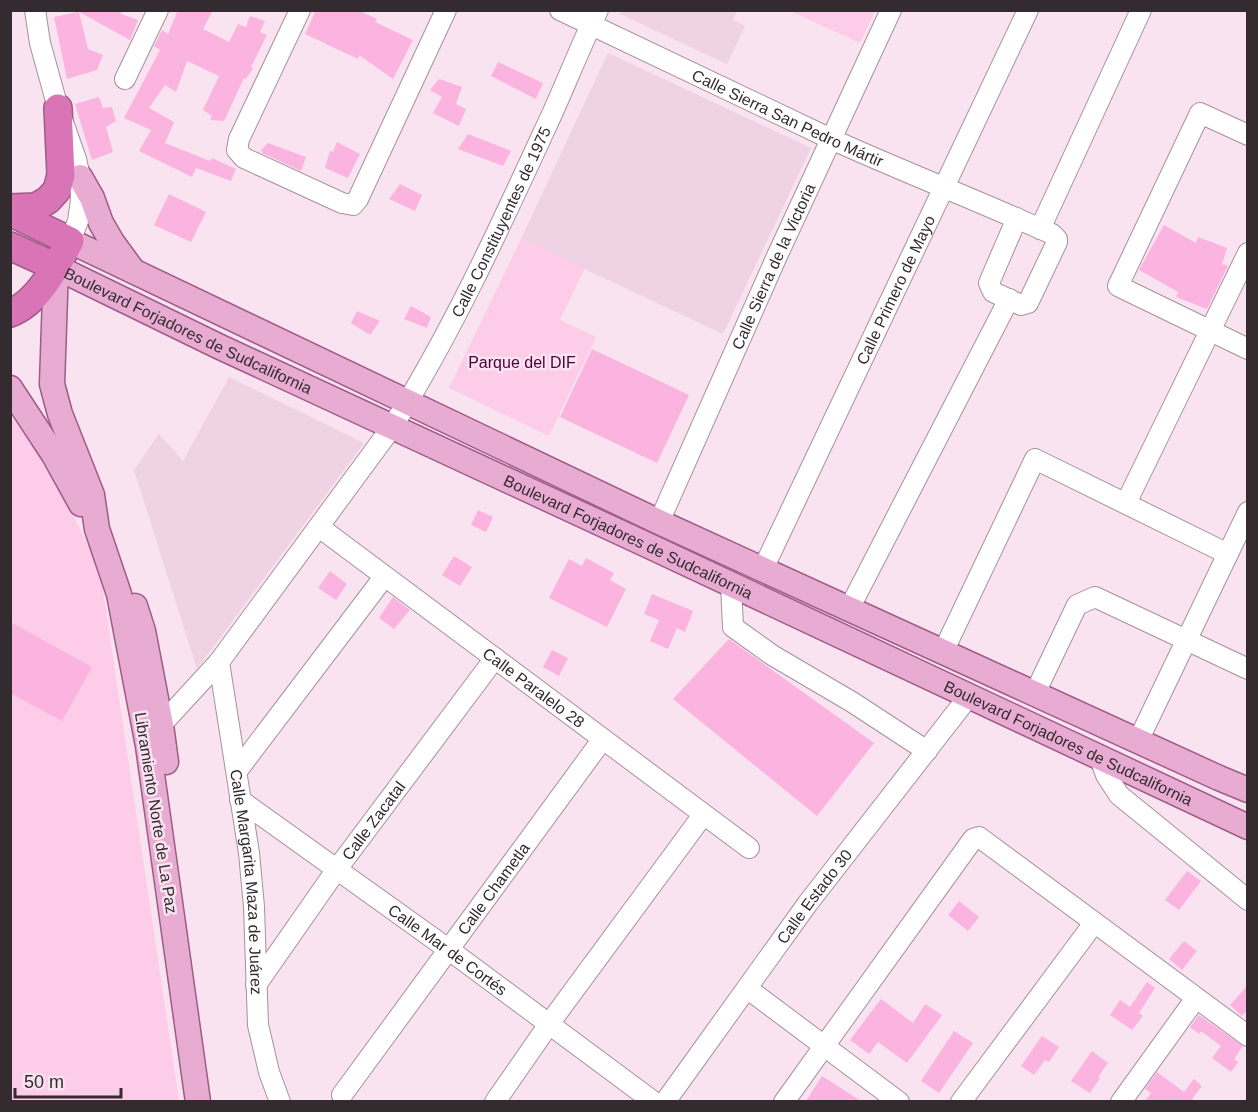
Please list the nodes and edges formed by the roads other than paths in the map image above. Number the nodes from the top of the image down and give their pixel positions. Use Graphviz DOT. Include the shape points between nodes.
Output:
graph roads {
  1 [pos="35,10"];
  2 [pos="158,10"];
  3 [pos="300,10"];
  4 [pos="446,10"];
  5 [pos="560,10"];
  6 [pos="891,10"];
  7 [pos="1028,10"];
  8 [pos="1140,10"];
  9 [pos="594,18"];
  10 [pos="125,79"];
  11 [pos="58,108"];
  12 [pos="1248,135"];
  13 [pos="831,139"];
  14 [pos="80,177"];
  15 [pos="944,189"];
  16 [pos="10,210"];
  17 [pos="1017,218"];
  18 [pos="1040,229"];
  19 [pos="70,241"];
  20 [pos="10,246"];
  21 [pos="1248,253"];
  22 [pos="56,267"];
  23 [pos="133,270"];
  24 [pos="1009,299"];
  25 [pos="10,313"];
  26 [pos="1210,331"];
  27 [pos="1248,349"];
  28 [pos="10,388"];
  29 [pos="408,402"];
  30 [pos="392,427"];
  31 [pos="1126,503"];
  32 [pos="1248,512"];
  33 [pos="659,522"];
  34 [pos="319,527"];
  35 [pos="97,529"];
  36 [pos="1228,554"];
  37 [pos="763,569"];
  38 [pos="111,571"];
  39 [pos="384,577"];
  40 [pos="731,584"];
  41 [pos="849,609"];
  42 [pos="1186,641"];
  43 [pos="943,652"];
  44 [pos="495,658"];
  45 [pos="219,662"];
  46 [pos="1248,669"];
  47 [pos="1035,693"];
  48 [pos="969,696"];
  49 [pos="161,725"];
  50 [pos="602,740"];
  51 [pos="1138,741"];
  52 [pos="927,751"];
  53 [pos="1100,758"];
  54 [pos="237,771"];
  55 [pos="1248,790"];
  56 [pos="240,800"];
  57 [pos="703,814"];
  58 [pos="1248,827"];
  59 [pos="749,848"];
  60 [pos="337,869"];
  61 [pos="1248,900"];
  62 [pos="1094,923"];
  63 [pos="448,949"];
  64 [pos="256,985"];
  65 [pos="748,989"];
  66 [pos="1196,998"];
  67 [pos="549,1024"];
  68 [pos="188,1035"];
  69 [pos="1248,1036"];
  70 [pos="823,1046"];
  71 [pos="342,1095"];
  72 [pos="198,1101"];
  73 [pos="280,1101"];
  74 [pos="495,1101"];
  75 [pos="654,1101"];
  76 [pos="665,1101"];
  77 [pos="784,1101"];
  78 [pos="899,1101"];
  79 [pos="961,1101"];
  80 [pos="1121,1101"];
  1 -- 11 [label="street"];
  2 -- 10 [label="street"];
  3 -- 4 [label="street" via="237,150 244,158 353,205 409,95"];
  5 -- 9 [label="street, Calle Sierra San Pedro Mártir"];
  6 -- 13 [label="street, Calle Sierra de la Victoria"];
  7 -- 15 [label="street, Calle Primero de Mayo"];
  8 -- 18 [label="street"];
  9 -- 13 [label="street, Calle Sierra San Pedro Mártir"];
  9 -- 29 [label="street, Calle Constituyentes de 1975" via="498,230"];
  11 -- 14 [label="street"];
  11 -- 16 [label="highway" via="61,175 57,190 36,207"];
  12 -- 26 [label="street" via="1200,113 1118,286"];
  13 -- 15 [label="street, Calle Sierra San Pedro Mártir"];
  13 -- 33 [label="street, Calle Sierra de la Victoria"];
  14 -- 19 [label="street" via="78,221"];
  14 -- 23 [label="main road" via="111,242"];
  15 -- 17 [label="street, Calle Sierra San Pedro Mártir"];
  15 -- 37 [label="street, Calle Primero de Mayo"];
  16 -- 19 [label="highway, Boulevard Forjadores de Sudcalifornia"];
  17 -- 18 [label="street, Calle Sierra San Pedro Mártir"];
  17 -- 24 [label="street" via="989,284 993,292"];
  18 -- 24 [label="street, Calle Sierra San Pedro Mártir" via="1052,234 1057,242 1028,303 1021,305"];
  19 -- 22 [label="highway"];
  19 -- 23 [label="main road, Boulevard Forjadores de Sudcalifornia"];
  20 -- 22 [label="highway, Boulevard Forjadores de Sudcalifornia"];
  21 -- 26 [label="street"];
  22 -- 25 [label="highway" via="28,302"];
  22 -- 30 [label="main road, Boulevard Forjadores de Sudcalifornia"];
  22 -- 35 [label="main road, Libramiento Norte de La Paz" via="52,384 92,495"];
  23 -- 29 [label="main road, Boulevard Forjadores de Sudcalifornia"];
  24 -- 41 [label="street"];
  26 -- 27 [label="street"];
  26 -- 31 [label="street"];
  28 -- 35 [label="main road, Libramiento Norte de La Paz"];
  29 -- 30 [label="street, Calle Constituyentes de 1975"];
  29 -- 33 [label="main road, Boulevard Forjadores de Sudcalifornia"];
  30 -- 34 [label="street"];
  30 -- 40 [label="main road, Boulevard Forjadores de Sudcalifornia"];
  31 -- 36 [label="street"];
  31 -- 43 [label="street" via="1035,459"];
  32 -- 36 [label="street"];
  33 -- 37 [label="main road, Boulevard Forjadores de Sudcalifornia"];
  34 -- 39 [label="street, Calle Paralelo 28"];
  34 -- 45 [label="street"];
  35 -- 38 [label="main road, Libramiento Norte de La Paz"];
  36 -- 42 [label="street"];
  37 -- 41 [label="main road, Boulevard Forjadores de Sudcalifornia"];
  38 -- 49 [label="main road" via="128,591 137,610"];
  38 -- 68 [label="main road, Libramiento Norte de La Paz" via="119,594 148,746"];
  39 -- 44 [label="street, Calle Paralelo 28"];
  39 -- 54 [label="street"];
  40 -- 48 [label="main road, Boulevard Forjadores de Sudcalifornia"];
  40 -- 52 [label="street" via="733,627 772,656"];
  41 -- 43 [label="main road, Boulevard Forjadores de Sudcalifornia"];
  42 -- 46 [label="street"];
  42 -- 47 [label="street" via="1095,597 1077,605"];
  42 -- 51 [label="street"];
  43 -- 47 [label="main road, Boulevard Forjadores de Sudcalifornia"];
  44 -- 50 [label="street, Calle Paralelo 28"];
  44 -- 60 [label="street, Calle Zacatal"];
  45 -- 49 [label="street"];
  45 -- 54 [label="street, Calle Margarita Maza de Juárez"];
  47 -- 51 [label="main road, Boulevard Forjadores de Sudcalifornia"];
  48 -- 52 [label="street, Calle Estado 30"];
  48 -- 53 [label="main road, Boulevard Forjadores de Sudcalifornia"];
  49 -- 68 [label="main road" via="196,1002"];
  50 -- 57 [label="street, Calle Paralelo 28"];
  50 -- 63 [label="street, Calle Chametla"];
  51 -- 55 [label="main road, Boulevard Forjadores de Sudcalifornia"];
  52 -- 65 [label="street, Calle Estado 30" via="808,903"];
  53 -- 58 [label="main road, Boulevard Forjadores de Sudcalifornia"];
  53 -- 61 [label="street" via="1119,795"];
  54 -- 56 [label="street, Calle Margarita Maza de Juárez"];
  56 -- 60 [label="street, Calle Mar de Cortés"];
  56 -- 64 [label="street, Calle Margarita Maza de Juárez" via="253,896"];
  57 -- 59 [label="street, Calle Paralelo 28"];
  57 -- 67 [label="street"];
  60 -- 63 [label="street, Calle Mar de Cortés"];
  60 -- 64 [label="street, Calle Zacatal"];
  62 -- 66 [label="street"];
  62 -- 70 [label="street" via="979,837 973,839"];
  62 -- 79 [label="street"];
  63 -- 67 [label="street, Calle Mar de Cortés"];
  63 -- 71 [label="street, Calle Chametla"];
  64 -- 73 [label="street, Calle Margarita Maza de Juárez" via="258,1025"];
  65 -- 70 [label="street"];
  65 -- 76 [label="street, Calle Estado 30"];
  66 -- 69 [label="street"];
  66 -- 80 [label="street"];
  67 -- 74 [label="street"];
  67 -- 75 [label="street, Calle Mar de Cortés"];
  68 -- 72 [label="main road, Libramiento Norte de La Paz"];
  70 -- 77 [label="street"];
  70 -- 78 [label="street"];
}
